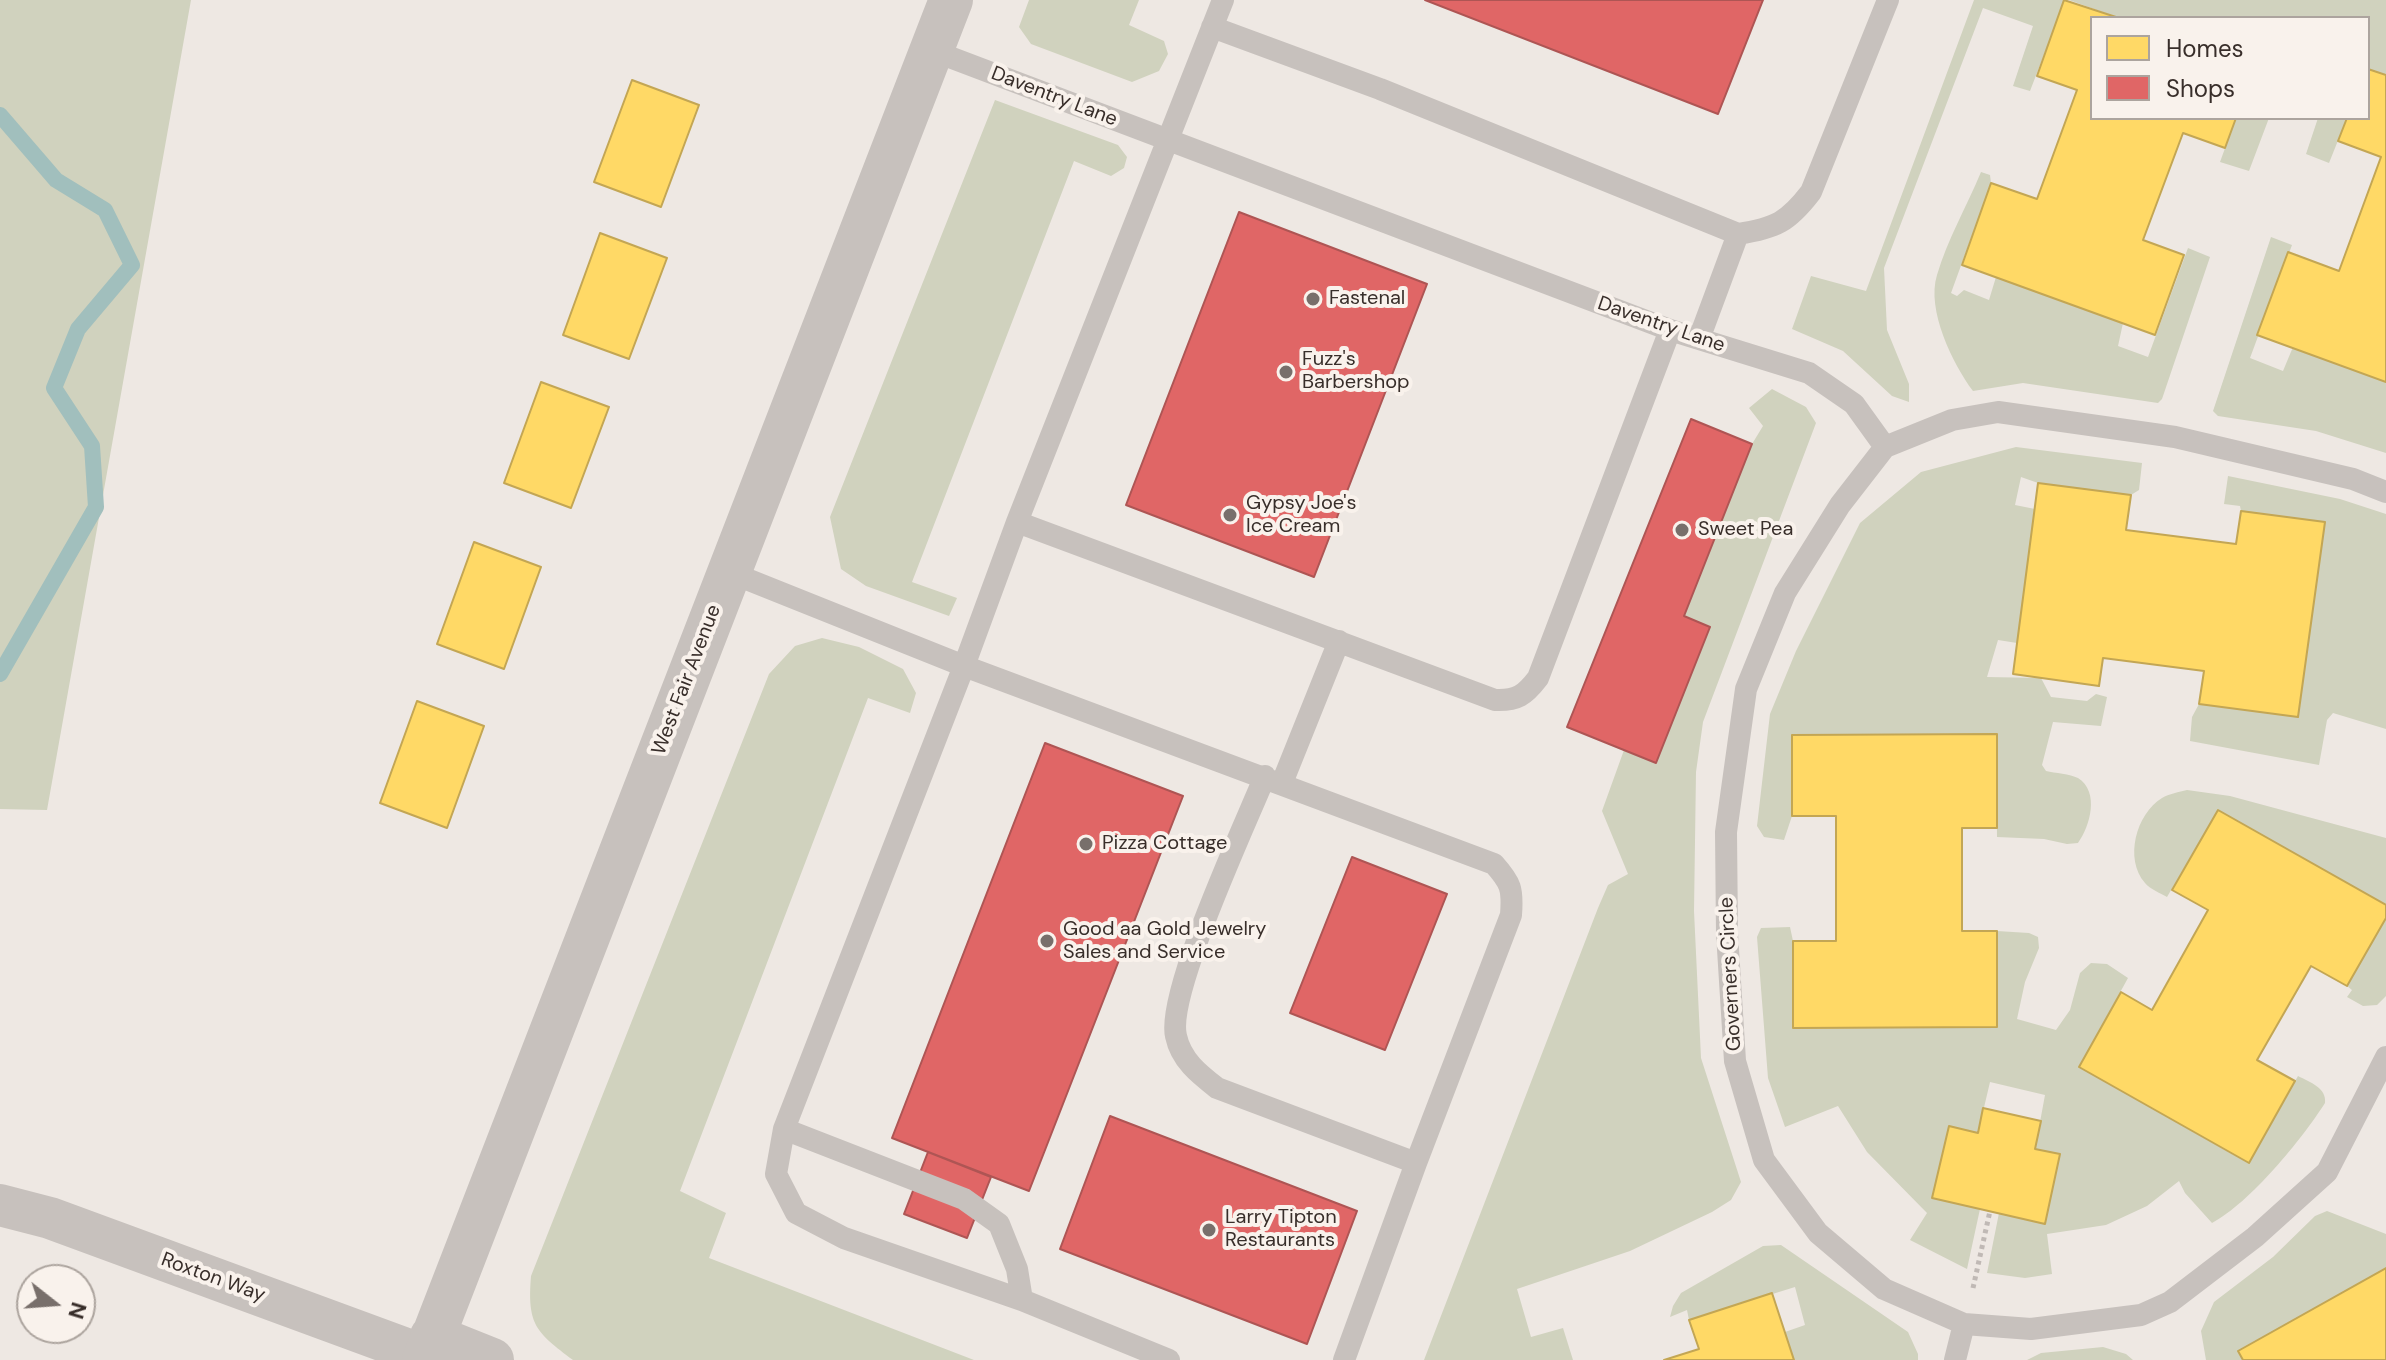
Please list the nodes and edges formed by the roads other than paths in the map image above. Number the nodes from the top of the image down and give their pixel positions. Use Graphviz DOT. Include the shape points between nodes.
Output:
graph roads {
  1 [pos="951,0"];
  2 [pos="1223,0"];
  3 [pos="1888,0"];
  4 [pos="1212,27"];
  5 [pos="931,50"];
  6 [pos="1167,141"];
  7 [pos="1738,234"];
  8 [pos="1670,330"];
  9 [pos="1699,339"];
  10 [pos="1885,447"];
  11 [pos="2386,492"];
  12 [pos="1017,522"];
  13 [pos="729,572"];
  14 [pos="1339,641"];
  15 [pos="964,666"];
  16 [pos="1273,780"];
  17 [pos="2386,1057"];
  18 [pos="784,1129"];
  19 [pos="1416,1163"];
  20 [pos="0,1205"];
  21 [pos="1022,1300"];
  22 [pos="1964,1324"];
  23 [pos="427,1351"];
  24 [pos="492,1360"];
  25 [pos="1169,1360"];
  26 [pos="1344,1360"];
  27 [pos="1955,1360"];
  1 -- 5 [label="street, West Fair Avenue"];
  2 -- 4 [label="lane"];
  3 -- 7 [label="lane" via="1811,192 1796,211 1770,229"];
  4 -- 6 [label="lane"];
  4 -- 7 [label="lane"];
  5 -- 6 [label="lane, Daventry Lane"];
  5 -- 13 [label="street, West Fair Avenue"];
  6 -- 8 [label="lane, Daventry Lane"];
  6 -- 12 [label="lane"];
  7 -- 9 [label="lane"];
  8 -- 9 [label="lane, Daventry Lane"];
  8 -- 14 [label="lane" via="1538,678 1526,694 1495,700"];
  9 -- 10 [label="lane, Daventry Lane" via="1809,373 1854,404"];
  10 -- 11 [label="lane" via="1952,420 1998,412 2175,437 2353,479"];
  10 -- 22 [label="lane, Governers Circle" via="1840,505 1785,593 1746,689 1726,832 1735,1061 1764,1160 1818,1233 1884,1289"];
  12 -- 14 [label="lane"];
  12 -- 15 [label="lane"];
  13 -- 15 [label="lane"];
  13 -- 23 [label="street, West Fair Avenue"];
  14 -- 16 [label="lane"];
  15 -- 16 [label="lane"];
  15 -- 18 [label="lane"];
  16 -- 19 [label="lane" via="1178,995 1175,1035 1191,1068 1217,1088"];
  16 -- 19 [label="lane" via="1494,864 1509,881 1511,915"];
  17 -- 22 [label="lane, Governers Circle" via="2327,1172 2255,1237 2170,1302 2141,1315 2031,1329"];
  18 -- 21 [label="lane" via="964,1199 999,1224 1017,1269"];
  18 -- 21 [label="lane" via="776,1174 796,1213 844,1238"];
  19 -- 26 [label="lane"];
  20 -- 23 [label="street, Roxton Way"];
  21 -- 25 [label="lane"];
  22 -- 27 [label="lane"];
  23 -- 24 [label="street"];
}
